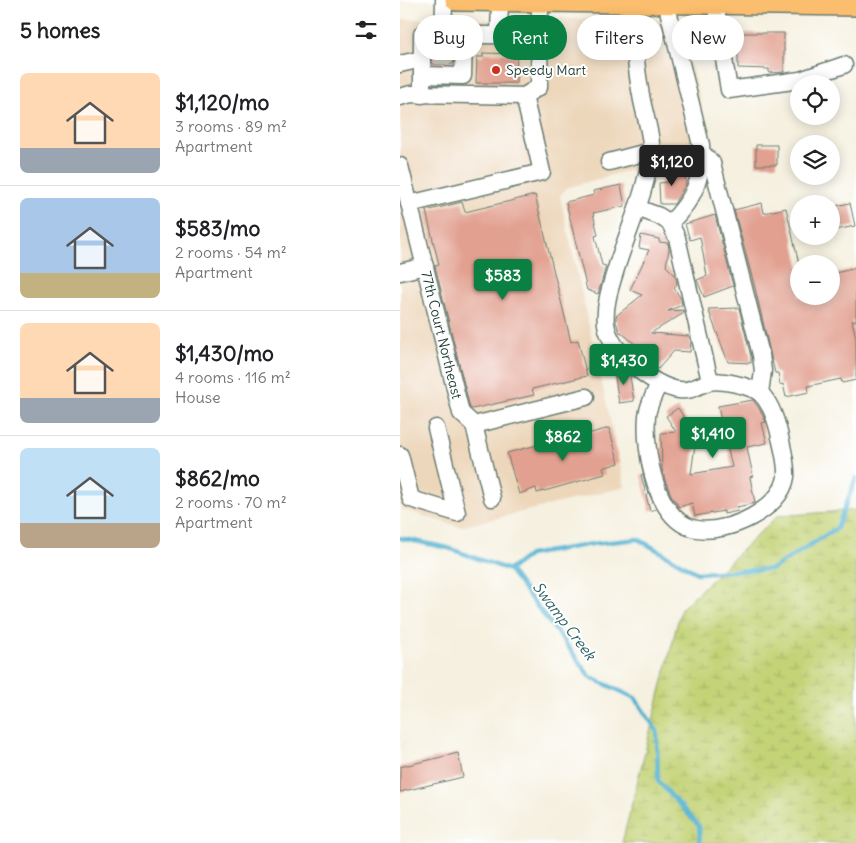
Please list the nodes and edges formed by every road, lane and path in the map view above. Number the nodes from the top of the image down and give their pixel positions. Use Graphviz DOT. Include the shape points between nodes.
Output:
graph roads {
  1 [pos="444,0"];
  2 [pos="456,0"];
  3 [pos="500,0"];
  4 [pos="540,1"];
  5 [pos="630,2"];
  6 [pos="666,2"];
  7 [pos="836,2"];
  8 [pos="715,3"];
  9 [pos="856,5"];
  10 [pos="444,15"];
  11 [pos="500,15"];
  12 [pos="540,15"];
  13 [pos="418,60"];
  14 [pos="422,60"];
  15 [pos="438,60"];
  16 [pos="448,60"];
  17 [pos="463,60"];
  18 [pos="539,60"];
  19 [pos="400,64"];
  20 [pos="844,65"];
  21 [pos="422,75"];
  22 [pos="422,95"];
  23 [pos="524,96"];
  24 [pos="400,97"];
  25 [pos="651,151"];
  26 [pos="701,152"];
  27 [pos="609,162"];
  28 [pos="400,166"];
  29 [pos="410,204"];
  30 [pos="637,208"];
  31 [pos="670,223"];
  32 [pos="425,266"];
  33 [pos="400,272"];
  34 [pos="710,381"];
  35 [pos="659,382"];
  36 [pos="760,393"];
  37 [pos="586,398"];
  38 [pos="474,425"];
  39 [pos="436,428"];
  40 [pos="400,455"];
  41 [pos="492,498"];
  1 -- 10 [label="street"];
  2 -- 3 [label="main road"];
  3 -- 4 [label="main road"];
  3 -- 11 [label="street"];
  4 -- 5 [label="main road"];
  4 -- 12 [label="street"];
  5 -- 6 [label="main road"];
  5 -- 25 [label="street" via="640,93"];
  6 -- 8 [label="main road"];
  6 -- 26 [label="street"];
  7 -- 8 [label="main road"];
  7 -- 9 [label="main road"];
  8 -- 20 [label="street" via="729,90 800,80"];
  13 -- 19 [label="street"];
  14 -- 21 [label="street"];
  15 -- 21 [label="street"];
  16 -- 17 [label="street" via="463,76"];
  18 -- 23 [label="street" via="539,87"];
  21 -- 22 [label="street"];
  22 -- 23 [label="street"];
  22 -- 24 [label="street"];
  23 -- 29 [label="street" via="542,172"];
  25 -- 27 [label="street"];
  25 -- 30 [label="street"];
  26 -- 31 [label="street" via="702,163 694,190 686,208"];
  26 -- 36 [label="street" via="712,163 761,355"];
  28 -- 29 [label="street, 77th Court Northeast"];
  29 -- 32 [label="street, 77th Court Northeast"];
  30 -- 31 [label="street"];
  30 -- 35 [label="street" via="610,288 606,326 611,341 624,358"];
  31 -- 34 [label="street" via="677,238"];
  32 -- 33 [label="street"];
  32 -- 38 [label="street, 77th Court Northeast" via="461,413"];
  34 -- 35 [label="street" via="695,389 679,390"];
  34 -- 36 [label="street" via="745,386"];
  35 -- 36 [label="street" via="647,413 646,437 659,496 673,516 688,528 705,530 729,526 755,515 778,498 786,478 785,457 779,429 770,406"];
  37 -- 38 [label="street"];
  38 -- 41 [label="street, 77th Court Northeast"];
  39 -- 40 [label="street" via="457,513 411,499"];
}
